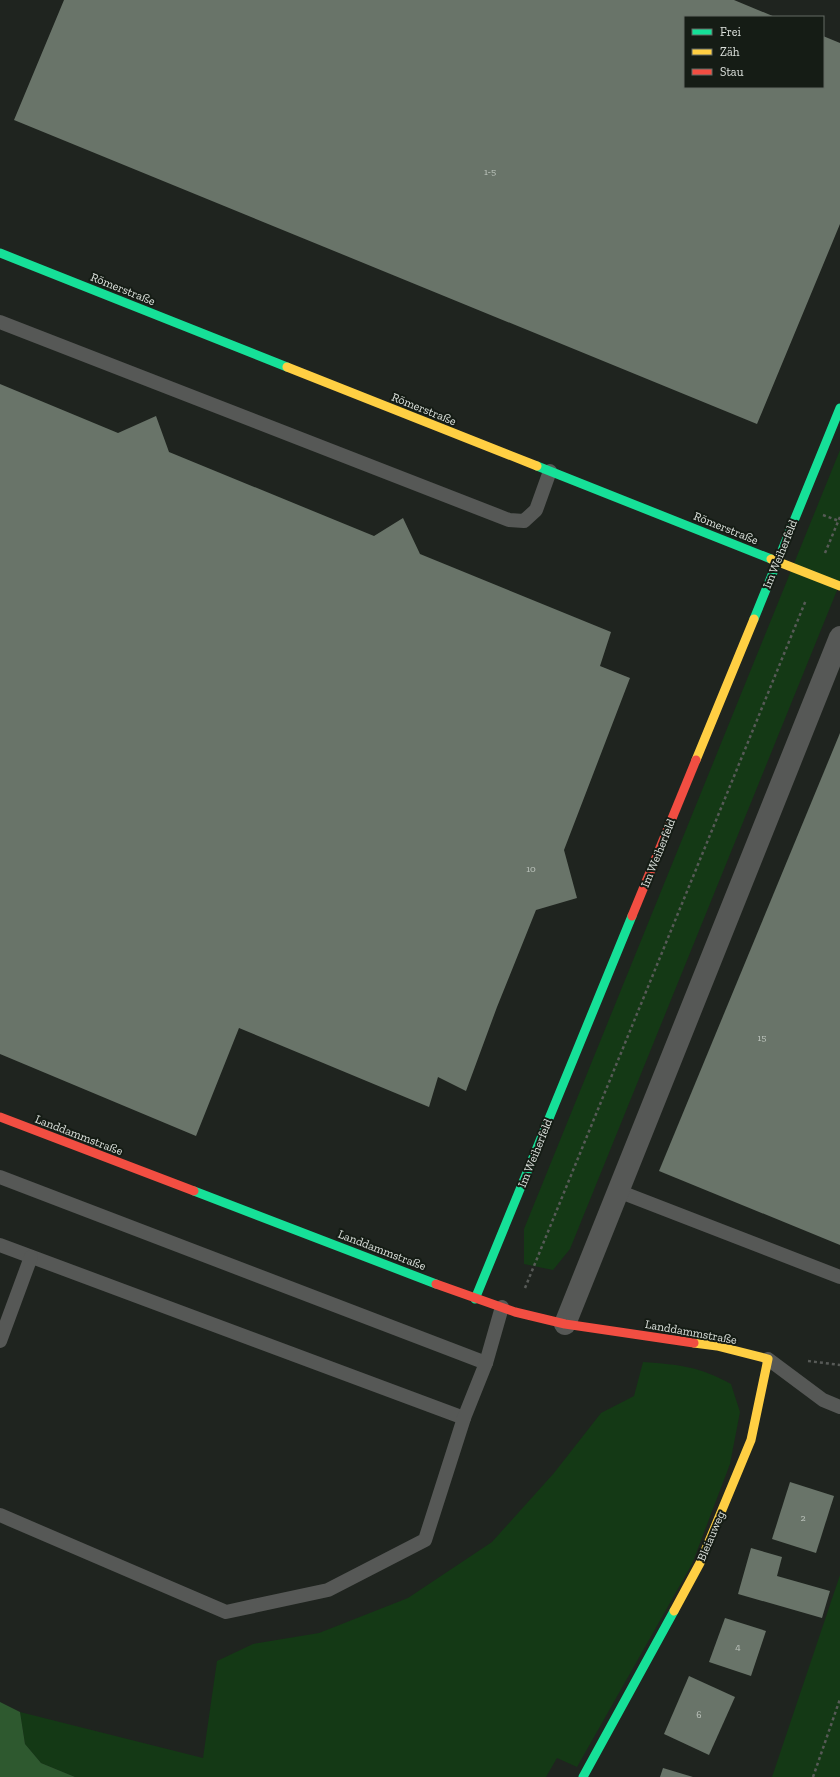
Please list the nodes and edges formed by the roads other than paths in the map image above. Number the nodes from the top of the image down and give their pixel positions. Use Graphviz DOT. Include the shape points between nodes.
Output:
graph roads {
  1 [pos="0,253"];
  2 [pos="0,322"];
  3 [pos="840,408"];
  4 [pos="550,471"];
  5 [pos="777,562"];
  6 [pos="840,586"];
  7 [pos="840,637"];
  8 [pos="0,1117"];
  9 [pos="0,1177"];
  10 [pos="618,1191"];
  11 [pos="0,1245"];
  12 [pos="31,1258"];
  13 [pos="840,1277"];
  14 [pos="475,1299"];
  15 [pos="502,1307"];
  16 [pos="564,1324"];
  17 [pos="0,1342"];
  18 [pos="768,1359"];
  19 [pos="486,1363"];
  20 [pos="840,1407"];
  21 [pos="464,1418"];
  22 [pos="0,1515"];
  23 [pos="584,1777"];
  1 -- 4 [label="street, Römerstraße"];
  2 -- 4 [label="lane" via="509,520 524,521 536,510"];
  3 -- 5 [label="street, Im Weiherfeld"];
  4 -- 5 [label="street, Römerstraße"];
  5 -- 6 [label="street, Römerstraße"];
  5 -- 14 [label="street, Im Weiherfeld"];
  7 -- 10 [label="street"];
  8 -- 14 [label="street, Landdammstraße"];
  9 -- 19 [label="lane"];
  10 -- 13 [label="lane"];
  10 -- 16 [label="street"];
  11 -- 12 [label="lane"];
  12 -- 17 [label="lane"];
  12 -- 21 [label="lane"];
  14 -- 15 [label="street, Landdammstraße"];
  15 -- 16 [label="street, Landdammstraße"];
  15 -- 19 [label="lane"];
  16 -- 18 [label="street, Landdammstraße" via="717,1346"];
  18 -- 20 [label="lane" via="823,1400"];
  18 -- 23 [label="street, Bleiauweg" via="751,1440 700,1563"];
  19 -- 21 [label="lane"];
  21 -- 22 [label="lane" via="425,1540 328,1590 226,1612"];
}
